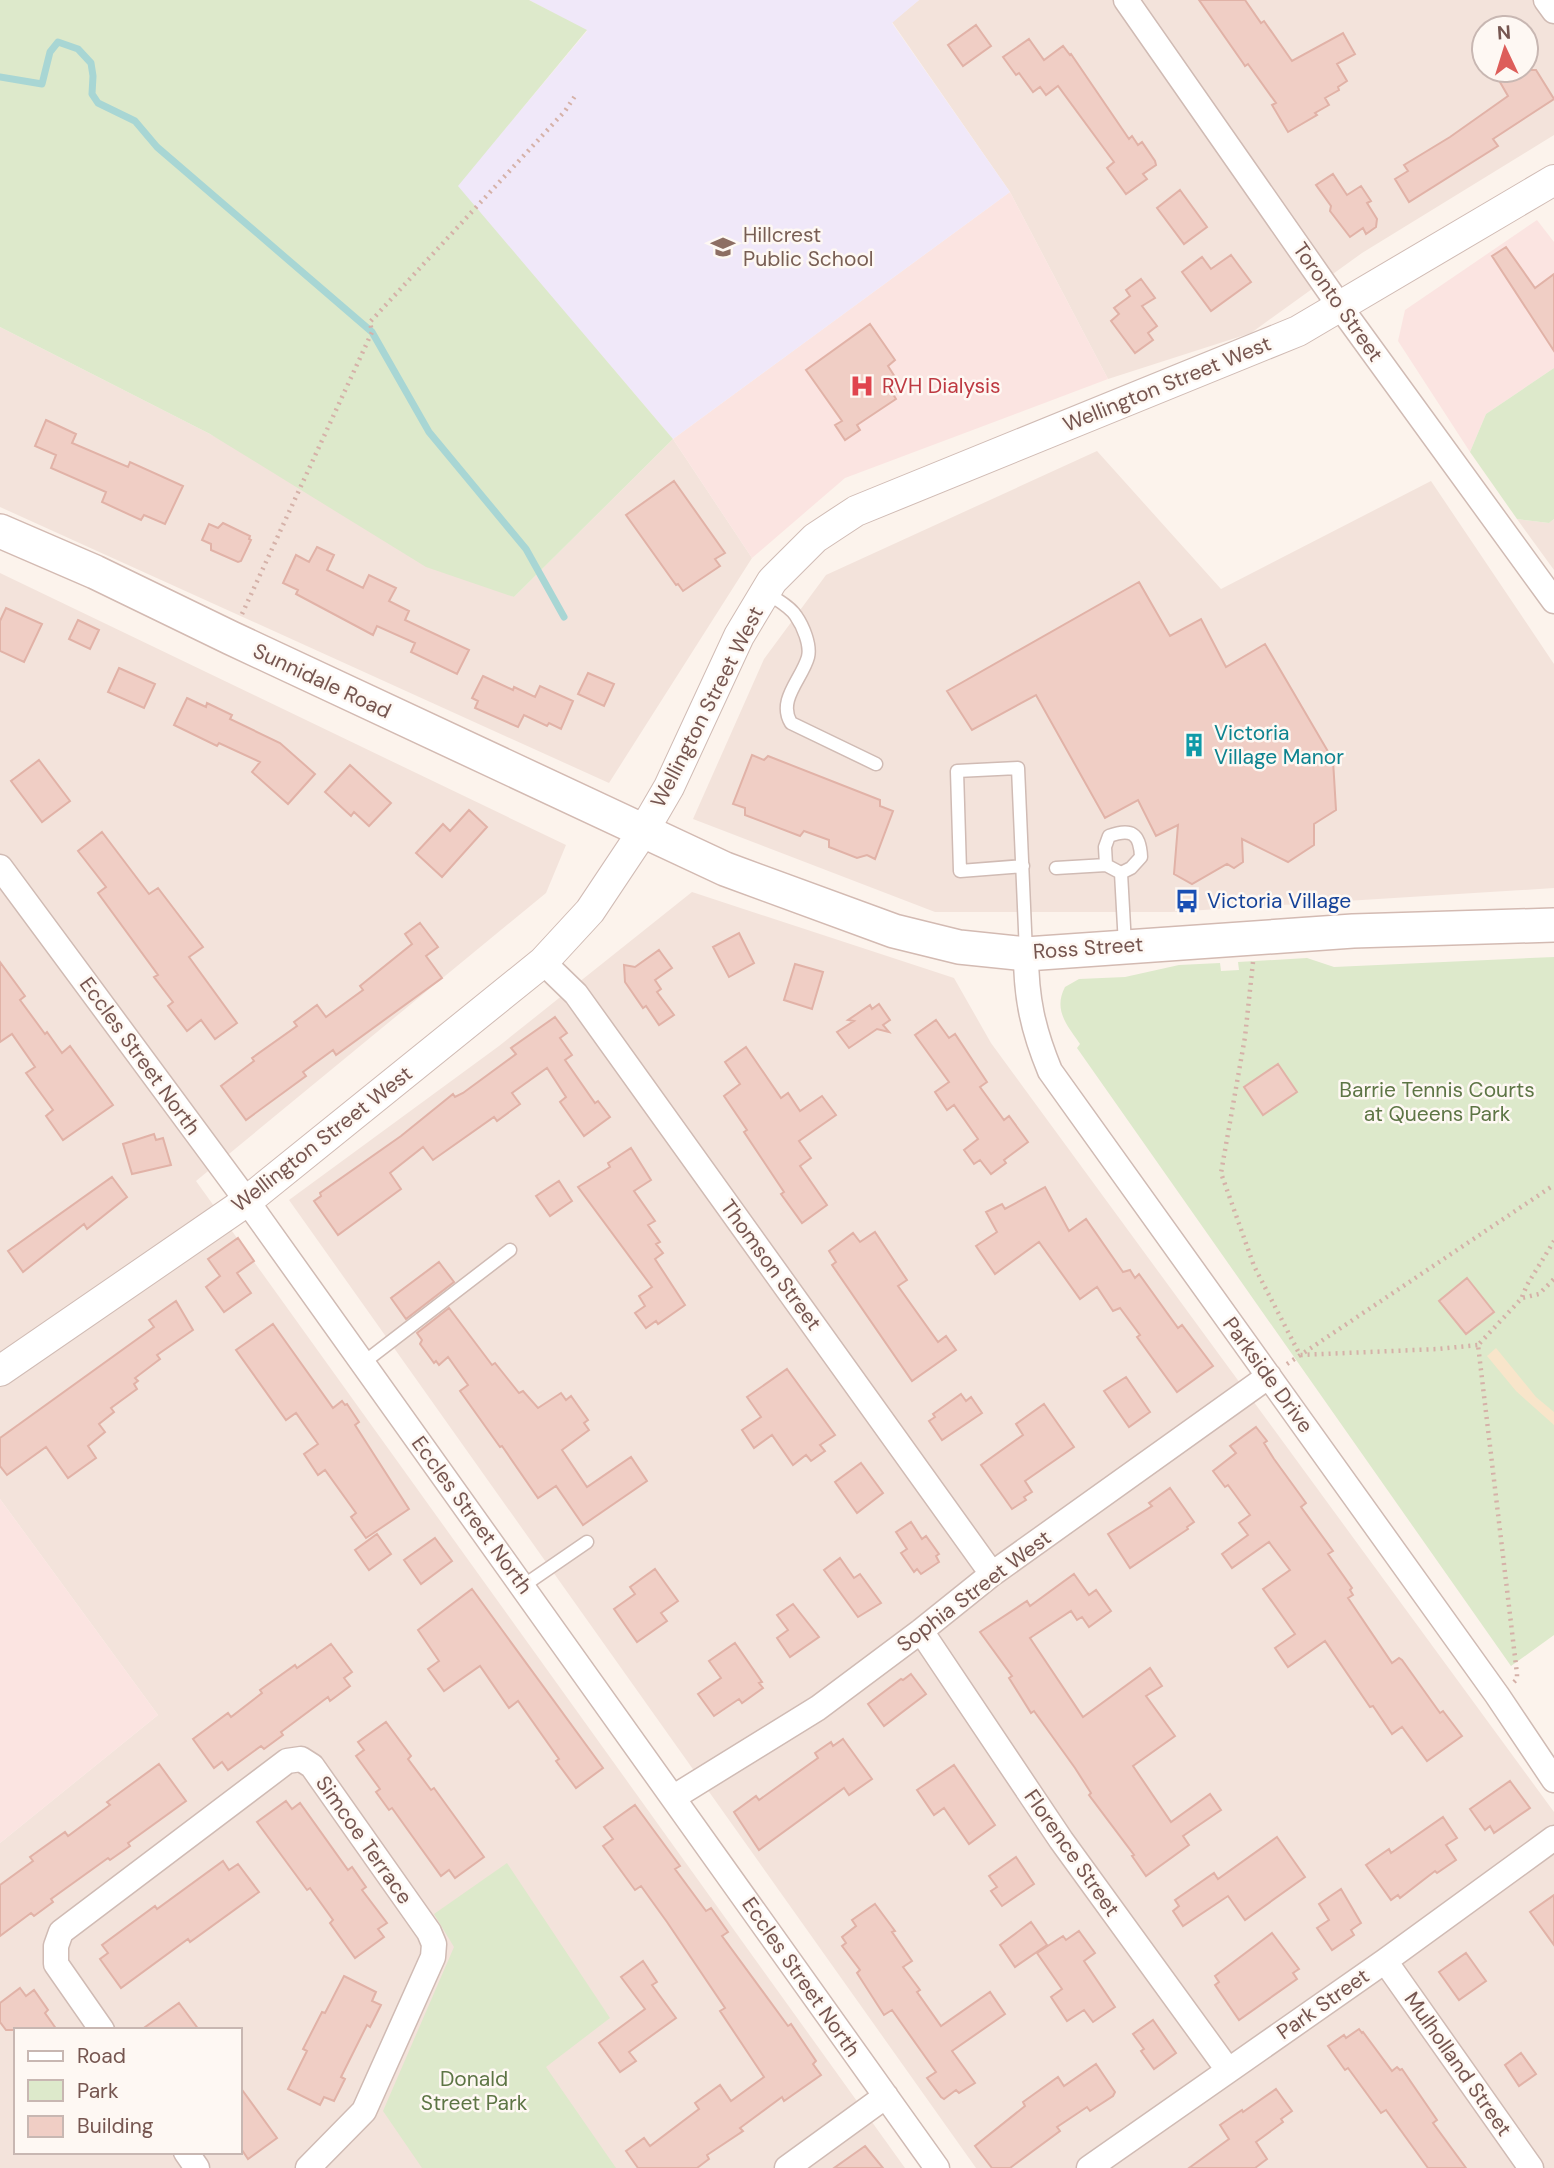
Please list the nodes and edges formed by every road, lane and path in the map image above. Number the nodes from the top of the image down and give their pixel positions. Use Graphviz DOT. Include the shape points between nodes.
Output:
graph roads {
  1 [pos="1125,0"];
  2 [pos="1546,0"];
  3 [pos="1554,11"];
  4 [pos="575,96"];
  5 [pos="1554,180"];
  6 [pos="1341,308"];
  7 [pos="0,531"];
  8 [pos="766,592"];
  9 [pos="1554,601"];
  10 [pos="231,638"];
  11 [pos="876,764"];
  12 [pos="644,830"];
  13 [pos="1106,865"];
  14 [pos="1023,866"];
  15 [pos="0,867"];
  16 [pos="1056,868"];
  17 [pos="1121,873"];
  18 [pos="1554,925"];
  19 [pos="1125,946"];
  20 [pos="1026,954"];
  21 [pos="1253,957"];
  22 [pos="543,962"];
  23 [pos="1554,1185"];
  24 [pos="247,1201"];
  25 [pos="1554,1241"];
  26 [pos="510,1250"];
  27 [pos="1554,1279"];
  28 [pos="1522,1298"];
  29 [pos="1478,1345"];
  30 [pos="1300,1355"];
  31 [pos="1294,1359"];
  32 [pos="363,1363"];
  33 [pos="0,1371"];
  34 [pos="1269,1376"];
  35 [pos="587,1542"];
  36 [pos="992,1574"];
  37 [pos="523,1587"];
  38 [pos="921,1631"];
  39 [pos="1517,1674"];
  40 [pos="1554,1780"];
  41 [pos="674,1797"];
  42 [pos="1554,1838"];
  43 [pos="1385,1961"];
  44 [pos="101,2028"];
  45 [pos="1228,2070"];
  46 [pos="886,2096"];
  47 [pos="308,2168"];
  48 [pos="787,2168"];
  49 [pos="937,2168"];
  50 [pos="1089,2168"];
  51 [pos="1531,2168"];
  1 -- 6 [label="street, Toronto Street"];
  2 -- 3 [label="street"];
  4 -- 10 [label="path" via="370,322 372,332"];
  5 -- 6 [label="street, Wellington Street West"];
  6 -- 8 [label="street, Wellington Street West" via="1298,331 856,510 815,538"];
  6 -- 9 [label="street, Toronto Street"];
  7 -- 10 [label="main road, Sunnidale Road"];
  8 -- 11 [label="lane" via="795,614 809,650 788,698 787,717"];
  8 -- 12 [label="street, Wellington Street West" via="739,636 669,787"];
  10 -- 12 [label="main road, Sunnidale Road"];
  12 -- 20 [label="main road, Ross Street" via="725,869 894,931 959,947"];
  12 -- 22 [label="street, Wellington Street West" via="590,911"];
  13 -- 16 [label="lane"];
  13 -- 17 [label="lane"];
  13 -- 17 [label="lane" via="1109,836 1121,831 1132,834 1140,843 1141,857 1132,869"];
  14 -- 14 [label="lane" via="1018,768 957,771 960,871"];
  14 -- 20 [label="lane"];
  15 -- 24 [label="street, Eccles Street North"];
  17 -- 19 [label="lane"];
  18 -- 19 [label="main road, Ross Street" via="1353,931"];
  19 -- 20 [label="main road, Ross Street"];
  20 -- 34 [label="street, Parkside Drive" via="1033,1026 1050,1071"];
  21 -- 30 [label="path" via="1245,1037 1221,1172 1254,1266"];
  22 -- 24 [label="street, Wellington Street West"];
  22 -- 36 [label="street, Thomson Street" via="576,994"];
  23 -- 30 [label="path"];
  24 -- 32 [label="street, Eccles Street North"];
  24 -- 33 [label="street, Wellington Street West"];
  25 -- 28 [label="path"];
  26 -- 32 [label="lane"];
  27 -- 28 [label="path" via="1539,1294"];
  28 -- 29 [label="path"];
  29 -- 30 [label="path"];
  29 -- 39 [label="path"];
  30 -- 31 [label="path"];
  32 -- 37 [label="street, Eccles Street North"];
  34 -- 36 [label="street, Sophia Street West"];
  34 -- 40 [label="street, Parkside Drive"];
  35 -- 37 [label="lane"];
  36 -- 38 [label="street, Sophia Street West"];
  37 -- 41 [label="street, Eccles Street North"];
  38 -- 41 [label="street, Sophia Street West" via="817,1708"];
  38 -- 45 [label="street, Florence Street" via="1061,1840"];
  41 -- 46 [label="street, Eccles Street North"];
  42 -- 43 [label="street, Park Street"];
  43 -- 45 [label="street, Park Street"];
  43 -- 51 [label="street, Mulholland Street"];
  44 -- 47 [label="street, Simcoe Terrace" via="56,1964 61,1932 286,1761 301,1759 313,1766 434,1944 433,1957 364,2111"];
  45 -- 50 [label="street, Park Street"];
  46 -- 48 [label="street"];
  46 -- 49 [label="street, Eccles Street North"];
}
